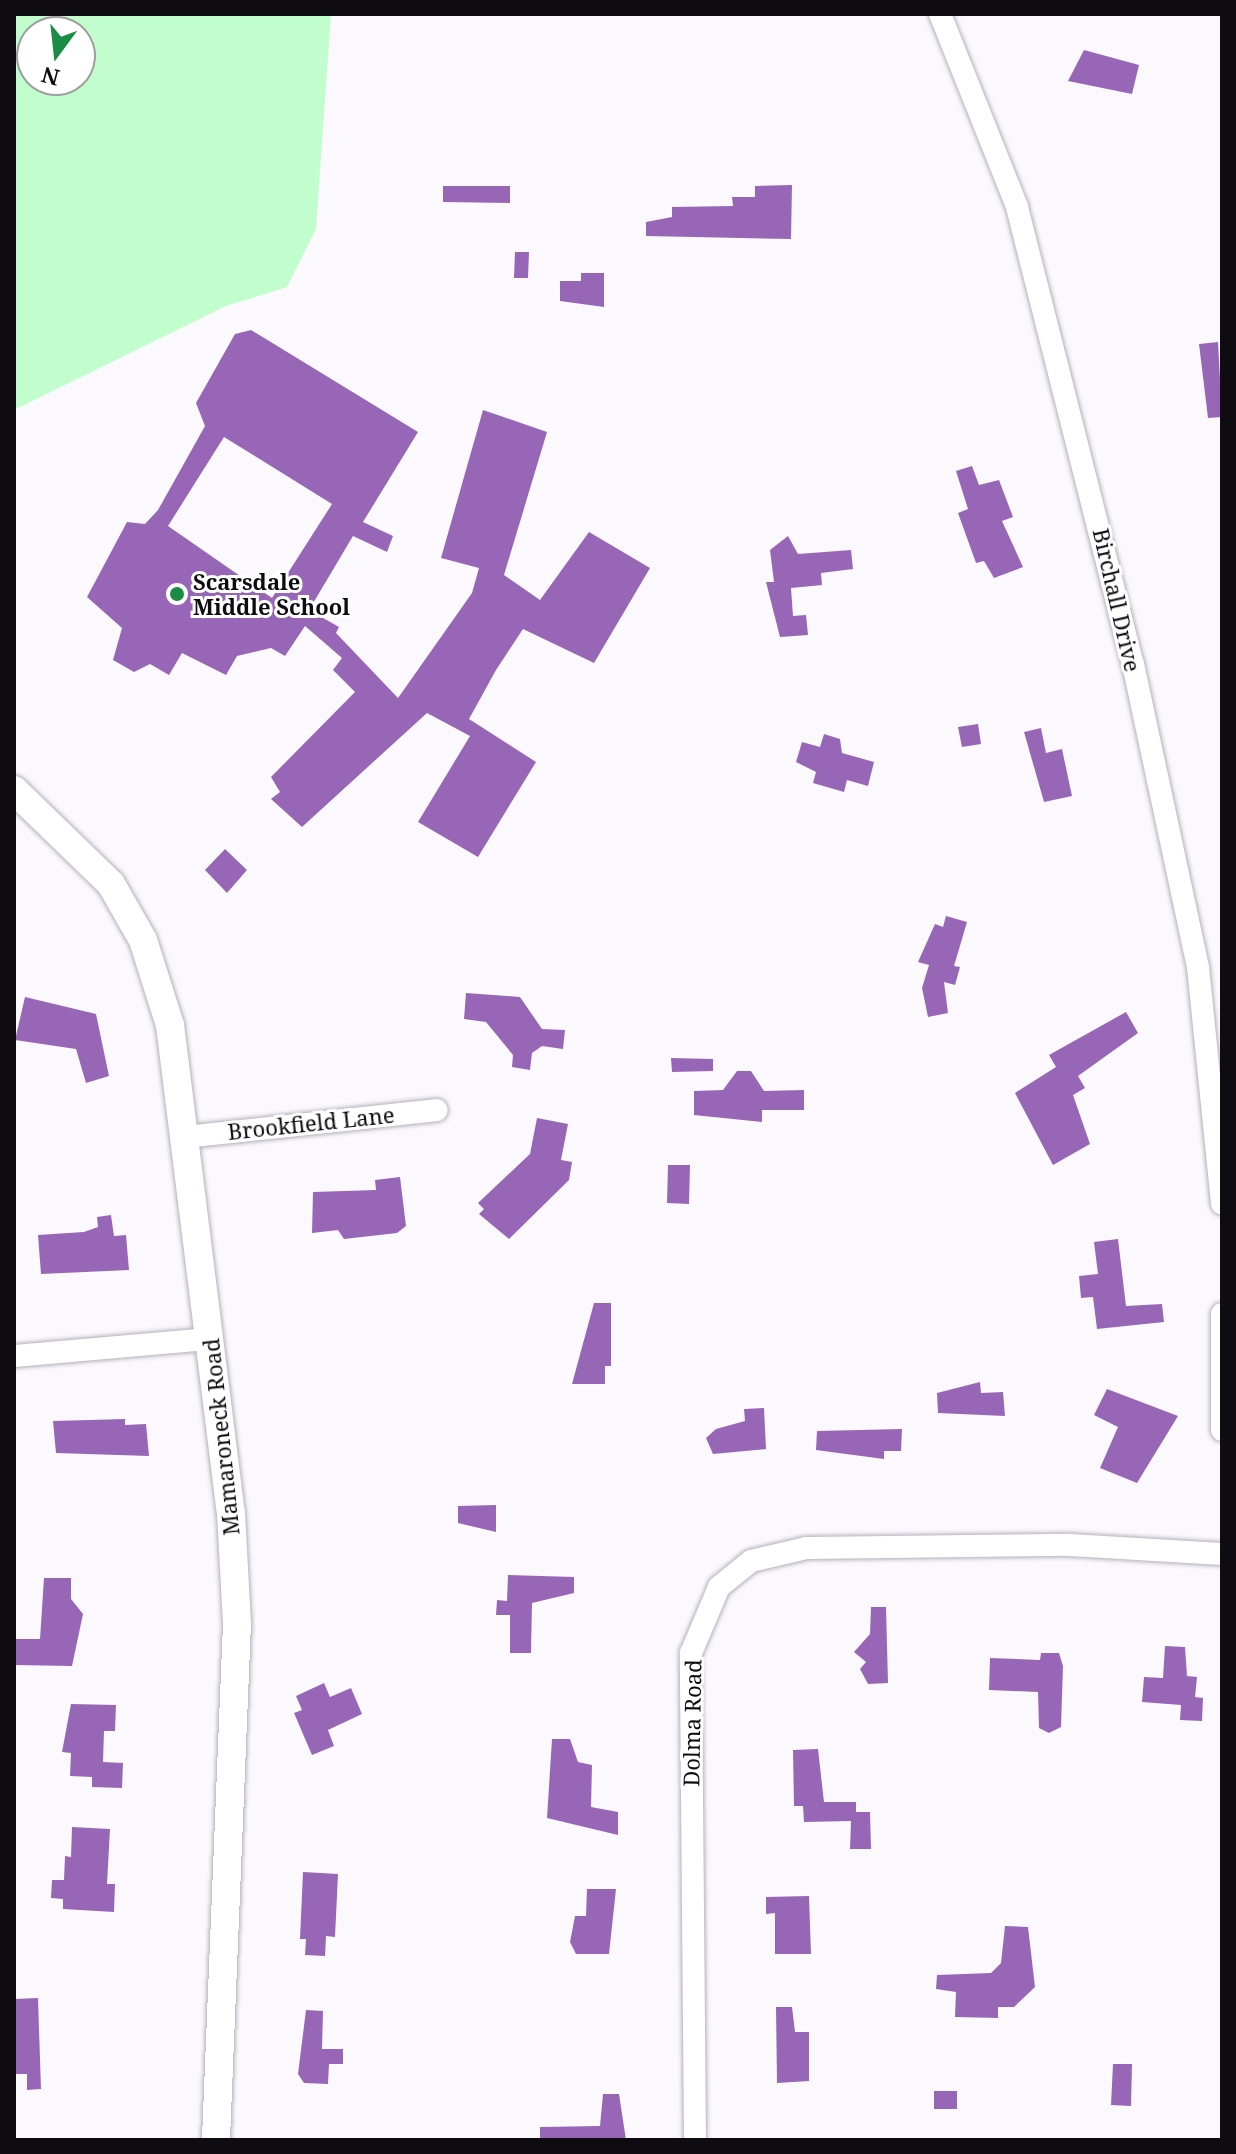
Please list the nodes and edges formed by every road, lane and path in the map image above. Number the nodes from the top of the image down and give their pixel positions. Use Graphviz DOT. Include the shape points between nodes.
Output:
graph roads {
  1 [pos="940,14"];
  2 [pos="14,790"];
  3 [pos="437,1110"];
  4 [pos="185,1137"];
  5 [pos="1222,1204"];
  6 [pos="1222,1314"];
  7 [pos="210,1339"];
  8 [pos="14,1356"];
  9 [pos="1222,1430"];
  10 [pos="1222,1554"];
  11 [pos="216,2140"];
  12 [pos="695,2140"];
  1 -- 5 [label="street, Birchall Drive" via="1017,207 1133,664 1198,967"];
  2 -- 4 [label="street, Mamaroneck Road" via="89,857 143,940 170,1025"];
  3 -- 4 [label="street, Brookfield Lane"];
  4 -- 7 [label="street, Mamaroneck Road"];
  6 -- 9 [label="street"];
  7 -- 8 [label="street"];
  7 -- 11 [label="street, Mamaroneck Road" via="237,1623"];
  10 -- 12 [label="street, Dolma Road" via="1070,1545 807,1548 751,1561 719,1587 691,1653"];
}
